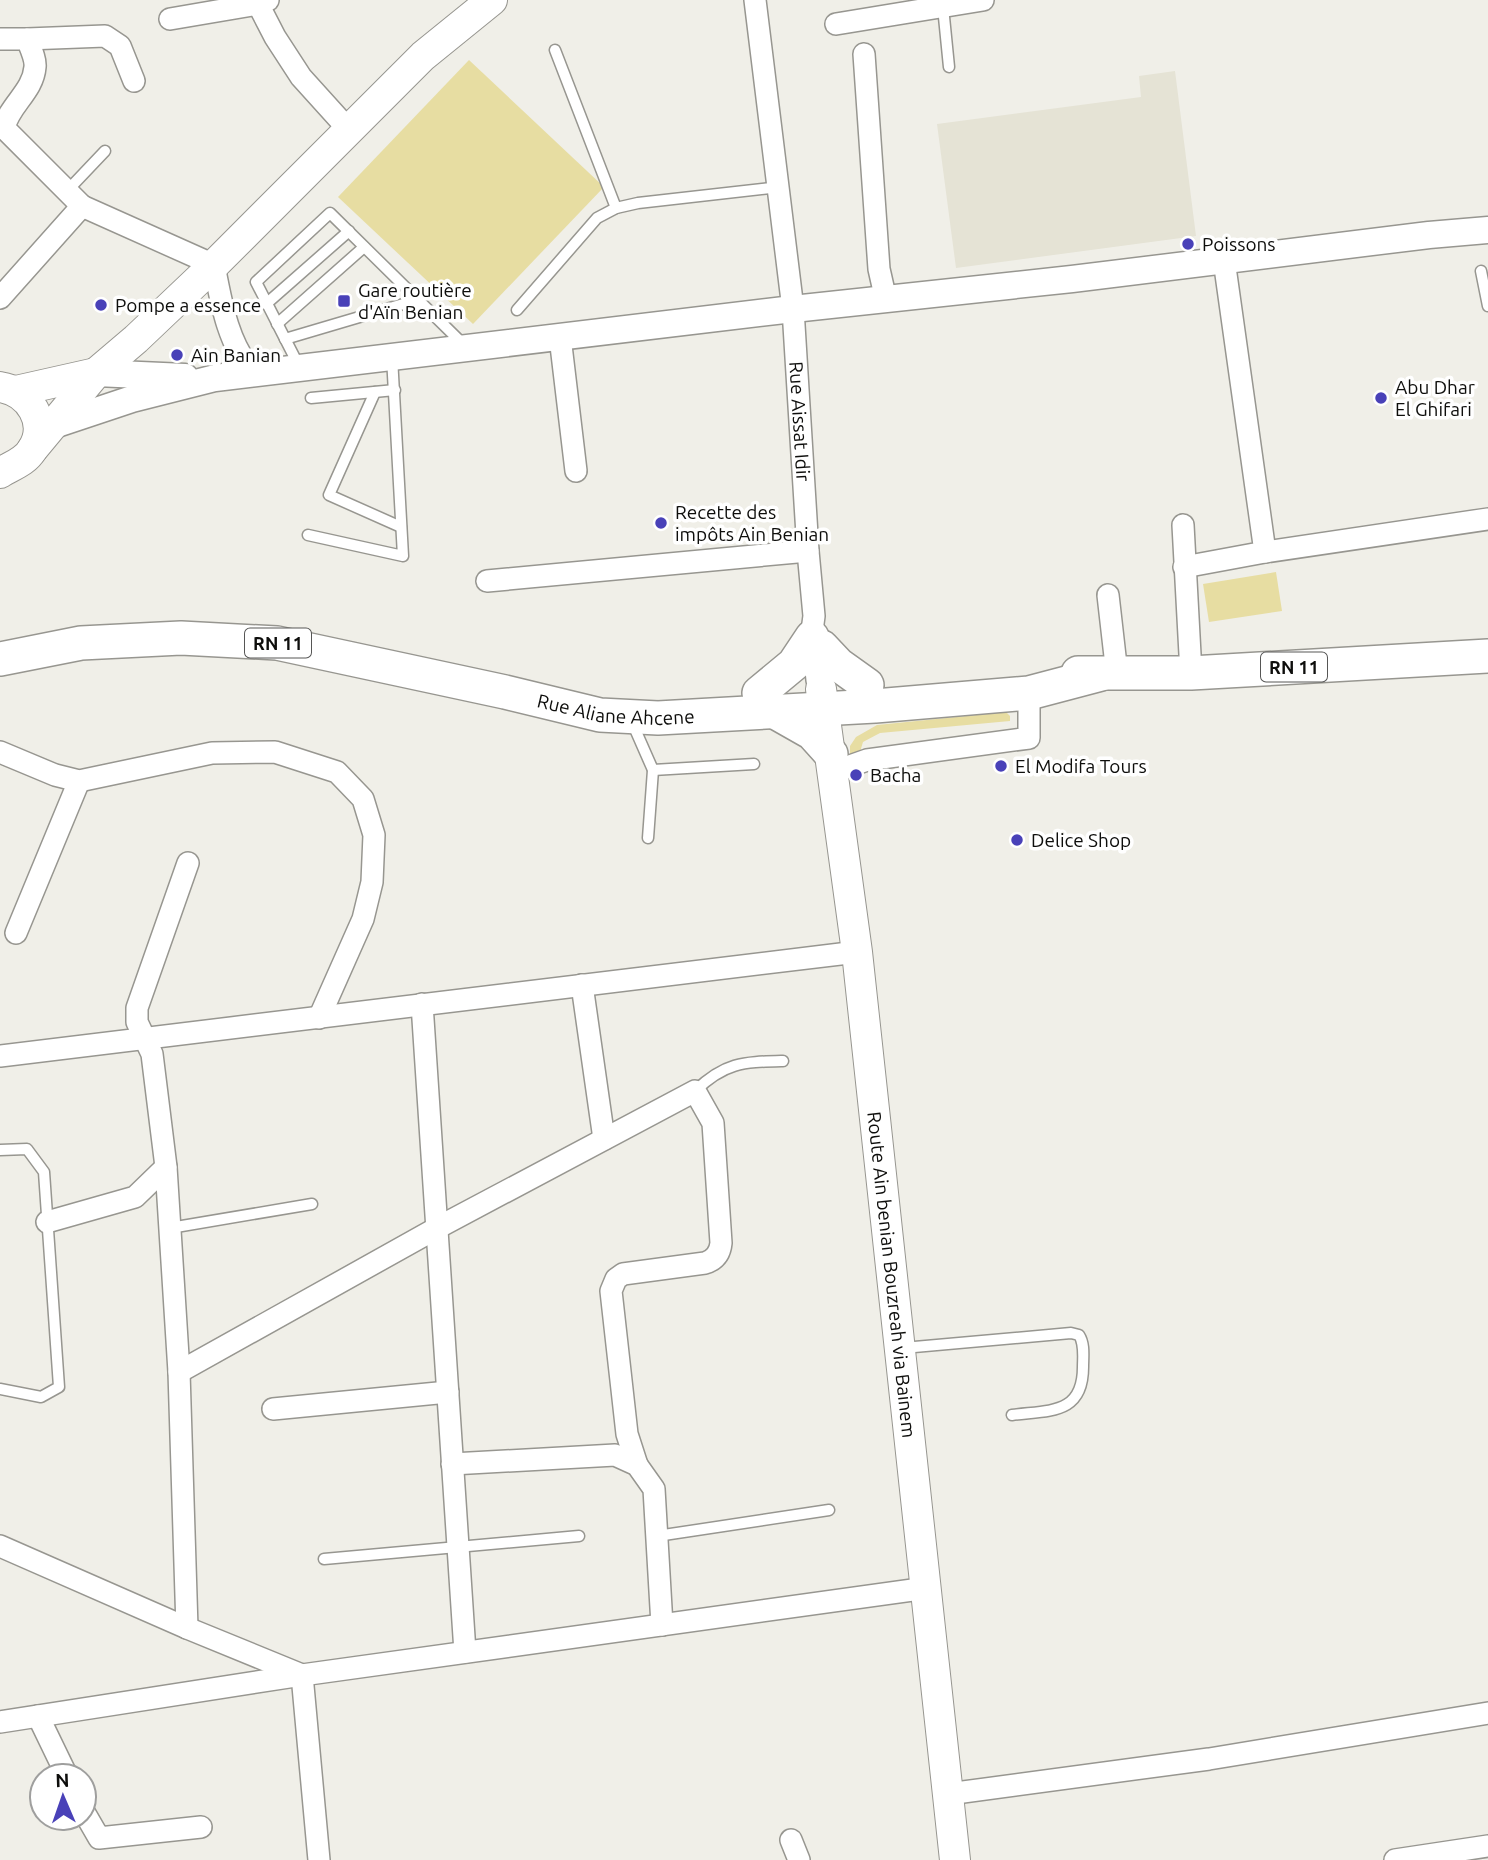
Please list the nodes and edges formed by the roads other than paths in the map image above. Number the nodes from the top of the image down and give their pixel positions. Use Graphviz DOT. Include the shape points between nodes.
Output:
graph roads {
  1 [pos="492,0"];
  2 [pos="755,0"];
  3 [pos="983,0"];
  4 [pos="263,2"];
  5 [pos="943,7"];
  6 [pos="170,19"];
  7 [pos="836,24"];
  8 [pos="0,39"];
  9 [pos="27,39"];
  10 [pos="555,50"];
  11 [pos="864,54"];
  12 [pos="949,67"];
  13 [pos="134,81"];
  14 [pos="348,129"];
  15 [pos="105,150"];
  16 [pos="779,187"];
  17 [pos="67,191"];
  18 [pos="82,206"];
  19 [pos="616,208"];
  20 [pos="1488,230"];
  21 [pos="349,231"];
  22 [pos="364,247"];
  23 [pos="1224,260"];
  24 [pos="214,265"];
  25 [pos="1481,271"];
  26 [pos="0,299"];
  27 [pos="417,300"];
  28 [pos="886,300"];
  29 [pos="266,304"];
  30 [pos="1488,306"];
  31 [pos="793,309"];
  32 [pos="517,310"];
  33 [pos="277,324"];
  34 [pos="560,337"];
  35 [pos="285,339"];
  36 [pos="468,348"];
  37 [pos="392,357"];
  38 [pos="300,368"];
  39 [pos="96,373"];
  40 [pos="254,373"];
  41 [pos="215,378"];
  42 [pos="8,389"];
  43 [pos="395,390"];
  44 [pos="375,392"];
  45 [pos="311,398"];
  46 [pos="54,425"];
  47 [pos="10,465"];
  48 [pos="576,471"];
  49 [pos="1488,519"];
  50 [pos="1182,525"];
  51 [pos="401,527"];
  52 [pos="307,535"];
  53 [pos="808,551"];
  54 [pos="1265,552"];
  55 [pos="1184,567"];
  56 [pos="487,581"];
  57 [pos="1108,595"];
  58 [pos="816,633"];
  59 [pos="1488,656"];
  60 [pos="0,659"];
  61 [pos="1191,673"];
  62 [pos="1109,674"];
  63 [pos="1029,693"];
  64 [pos="871,695"];
  65 [pos="823,699"];
  66 [pos="767,702"];
  67 [pos="551,703"];
  68 [pos="630,718"];
  69 [pos="0,752"];
  70 [pos="832,763"];
  71 [pos="754,764"];
  72 [pos="653,770"];
  73 [pos="79,782"];
  74 [pos="648,838"];
  75 [pos="188,863"];
  76 [pos="16,933"];
  77 [pos="857,952"];
  78 [pos="582,985"];
  79 [pos="422,1004"];
  80 [pos="319,1018"];
  81 [pos="145,1038"];
  82 [pos="0,1056"];
  83 [pos="783,1061"];
  84 [pos="695,1091"];
  85 [pos="604,1139"];
  86 [pos="0,1150"];
  87 [pos="166,1167"];
  88 [pos="312,1204"];
  89 [pos="47,1222"];
  90 [pos="170,1228"];
  91 [pos="437,1228"];
  92 [pos="900,1348"];
  93 [pos="178,1372"];
  94 [pos="0,1388"];
  95 [pos="448,1392"];
  96 [pos="273,1409"];
  97 [pos="1012,1415"];
  98 [pos="452,1464"];
  99 [pos="637,1465"];
  100 [pos="829,1510"];
  101 [pos="579,1536"];
  102 [pos="657,1536"];
  103 [pos="0,1546"];
  104 [pos="458,1547"];
  105 [pos="324,1559"];
  106 [pos="927,1588"];
  107 [pos="662,1625"];
  108 [pos="187,1628"];
  109 [pos="465,1652"];
  110 [pos="302,1675"];
  111 [pos="1488,1713"];
  112 [pos="38,1716"];
  113 [pos="0,1722"];
  114 [pos="60,1762"];
  115 [pos="948,1794"];
  116 [pos="201,1827"];
  117 [pos="96,1832"];
  118 [pos="792,1840"];
  119 [pos="1488,1846"];
  120 [pos="319,1860"];
  121 [pos="799,1860"];
  122 [pos="955,1860"];
  123 [pos="1397,1860"];
  1 -- 14 [label="main road" via="423,56"];
  2 -- 16 [label="street, Rue Aissat Idir"];
  3 -- 5 [label="street"];
  4 -- 6 [label="street"];
  4 -- 14 [label="street" via="275,37 301,77"];
  5 -- 7 [label="street"];
  5 -- 12 [label="lane"];
  8 -- 9 [label="street"];
  9 -- 13 [label="street" via="105,36 120,46"];
  9 -- 17 [label="street" via="35,66 4,128"];
  10 -- 19 [label="lane"];
  11 -- 28 [label="street" via="879,269"];
  14 -- 24 [label="main road"];
  15 -- 17 [label="lane"];
  16 -- 19 [label="lane"];
  16 -- 31 [label="street, Rue Aissat Idir"];
  17 -- 18 [label="street"];
  18 -- 24 [label="street"];
  18 -- 26 [label="street"];
  19 -- 32 [label="lane" via="597,218"];
  20 -- 23 [label="street"];
  21 -- 22 [label="lane"];
  21 -- 29 [label="lane"];
  21 -- 29 [label="lane" via="330,213 256,282"];
  22 -- 27 [label="lane"];
  22 -- 33 [label="lane"];
  23 -- 28 [label="street"];
  23 -- 54 [label="street"];
  24 -- 39 [label="main road"];
  24 -- 40 [label="street" via="230,329 242,360"];
  25 -- 30 [label="lane"];
  27 -- 35 [label="lane"];
  27 -- 36 [label="lane"];
  28 -- 31 [label="street"];
  29 -- 33 [label="lane"];
  31 -- 34 [label="street"];
  31 -- 53 [label="street, Rue Aissat Idir"];
  33 -- 35 [label="lane"];
  34 -- 36 [label="street"];
  34 -- 48 [label="street"];
  35 -- 38 [label="lane"];
  36 -- 37 [label="street"];
  37 -- 38 [label="street"];
  37 -- 43 [label="lane"];
  38 -- 40 [label="street"];
  39 -- 41 [label="street"];
  39 -- 42 [label="main road"];
  39 -- 46 [label="main road"];
  40 -- 41 [label="street"];
  41 -- 46 [label="street"];
  42 -- 47 [label="main road" via="27,399 39,424 38,437"];
  43 -- 44 [label="lane"];
  43 -- 51 [label="lane"];
  44 -- 45 [label="lane"];
  44 -- 51 [label="lane" via="328,495"];
  46 -- 47 [label="main road"];
  49 -- 54 [label="street"];
  50 -- 55 [label="street"];
  51 -- 52 [label="lane" via="402,556"];
  53 -- 56 [label="street"];
  53 -- 58 [label="street, Rue Aissat Idir"];
  54 -- 55 [label="street"];
  55 -- 61 [label="street"];
  57 -- 62 [label="street"];
  58 -- 64 [label="main road" via="839,665"];
  58 -- 65 [label="street, Rue Aissat Idir" via="817,680"];
  58 -- 66 [label="main road"];
  59 -- 61 [label="main road, Rue Aliane Ahcene / RN 11"];
  60 -- 67 [label="main road, RN 11" via="81,643 181,638 277,643"];
  61 -- 62 [label="main road, Rue Aliane Ahcene / RN 11"];
  62 -- 63 [label="main road, Rue Aliane Ahcene / RN 11"];
  62 -- 64 [label="main road, Rue Aliane Ahcene / RN 11" via="1023,671"];
  63 -- 64 [label="main road, Rue Aliane Ahcene / RN 11"];
  63 -- 70 [label="street" via="1029,738"];
  64 -- 65 [label="main road, Rue Aliane Ahcene / RN 11"];
  64 -- 70 [label="main road" via="842,729"];
  65 -- 66 [label="main road, Rue Aliane Ahcene / RN 11"];
  65 -- 70 [label="main road, Route Ain benian Bouzreah via Bainem"];
  66 -- 67 [label="main road, Rue Aliane Ahcene / RN 11"];
  66 -- 68 [label="main road, Rue Aliane Ahcene / RN 11"];
  66 -- 70 [label="main road" via="812,733"];
  67 -- 68 [label="main road, Rue Aliane Ahcene / RN 11"];
  68 -- 72 [label="lane"];
  69 -- 73 [label="street"];
  70 -- 77 [label="main road, Route Ain benian Bouzreah via Bainem"];
  71 -- 72 [label="lane"];
  72 -- 74 [label="lane"];
  73 -- 76 [label="street"];
  73 -- 80 [label="street" via="212,753 275,752 337,772 363,799 374,835 372,882 363,919"];
  75 -- 81 [label="street" via="136,1008"];
  77 -- 78 [label="street"];
  77 -- 92 [label="main road, Route Ain benian Bouzreah via Bainem"];
  78 -- 79 [label="street"];
  78 -- 85 [label="street"];
  79 -- 80 [label="street"];
  79 -- 91 [label="street"];
  80 -- 81 [label="street"];
  81 -- 82 [label="street"];
  81 -- 87 [label="street" via="152,1054"];
  83 -- 84 [label="lane" via="741,1062 712,1075"];
  84 -- 85 [label="street"];
  84 -- 99 [label="street" via="713,1123 719,1252 705,1263 628,1272 612,1287 627,1434"];
  85 -- 91 [label="street"];
  86 -- 89 [label="lane" via="27,1149 44,1172"];
  87 -- 89 [label="street" via="135,1197"];
  87 -- 90 [label="street"];
  88 -- 90 [label="lane"];
  89 -- 94 [label="lane" via="59,1387 41,1396"];
  90 -- 93 [label="street"];
  91 -- 93 [label="street"];
  91 -- 95 [label="street"];
  92 -- 97 [label="lane" via="1079,1335 1083,1380 1074,1401 1060,1408"];
  92 -- 106 [label="main road, Route Ain benian Bouzreah via Bainem"];
  93 -- 108 [label="street"];
  95 -- 96 [label="street"];
  95 -- 98 [label="street"];
  98 -- 99 [label="street" via="615,1455"];
  98 -- 104 [label="street"];
  99 -- 102 [label="street" via="654,1489"];
  100 -- 102 [label="lane"];
  101 -- 104 [label="lane"];
  102 -- 107 [label="street"];
  103 -- 108 [label="street"];
  104 -- 105 [label="lane"];
  104 -- 109 [label="street"];
  106 -- 107 [label="street"];
  106 -- 115 [label="main road, Route Ain benian Bouzreah via Bainem"];
  107 -- 109 [label="street"];
  108 -- 110 [label="street"];
  109 -- 110 [label="street"];
  110 -- 112 [label="street"];
  110 -- 120 [label="street"];
  111 -- 115 [label="street" via="1209,1759"];
  112 -- 113 [label="street"];
  112 -- 114 [label="street"];
  115 -- 122 [label="main road, Route Ain benian Bouzreah via Bainem"];
  116 -- 117 [label="street" via="99,1838"];
  118 -- 121 [label="street"];
  119 -- 123 [label="street"];
}
